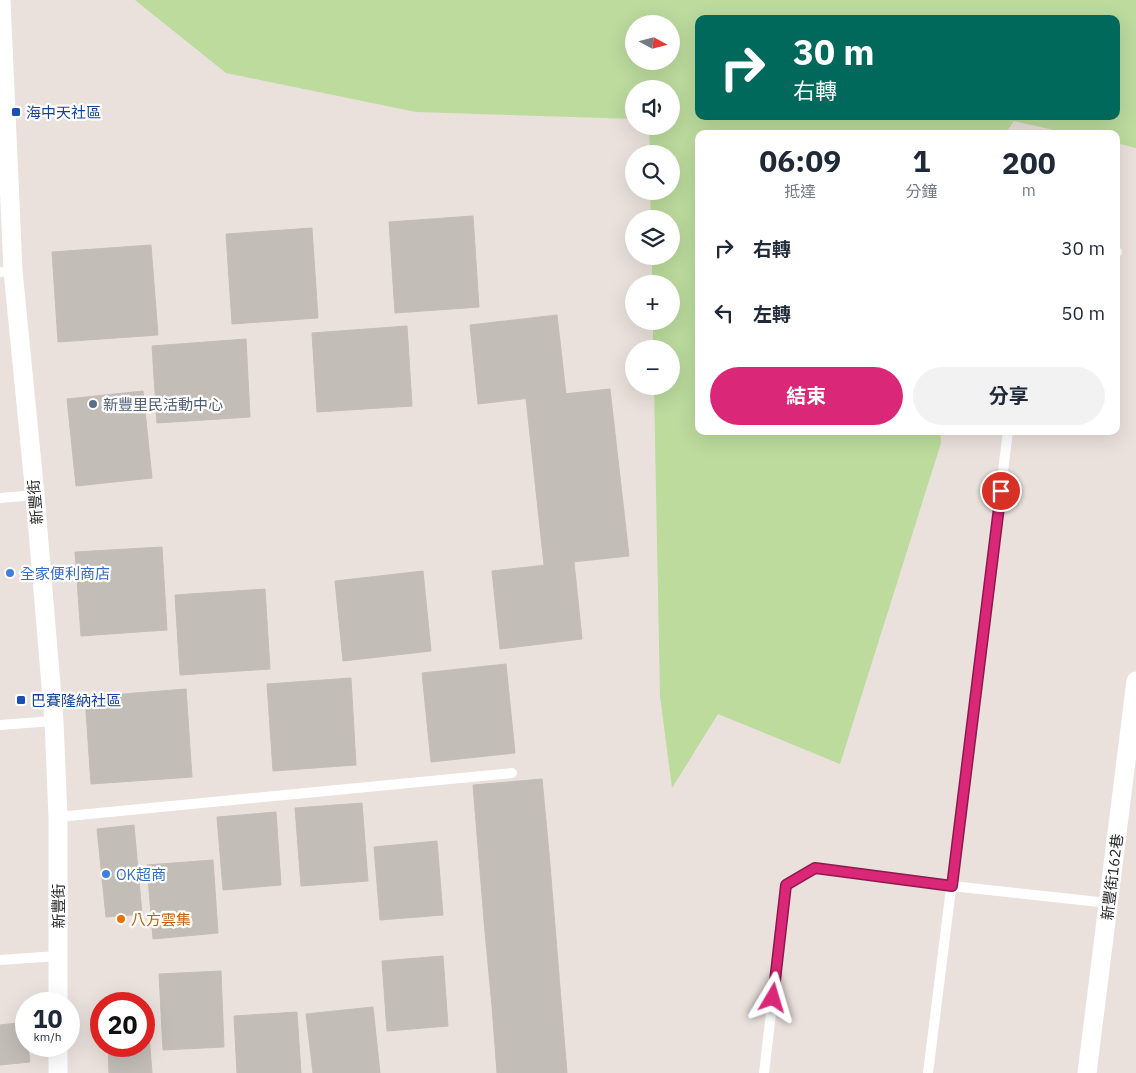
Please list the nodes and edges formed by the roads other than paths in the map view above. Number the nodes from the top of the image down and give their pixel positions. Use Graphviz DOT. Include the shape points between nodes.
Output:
graph roads {
  1 [pos="0,0"];
  2 [pos="4,191"];
  3 [pos="6,271"];
  4 [pos="1008,435"];
  5 [pos="35,495"];
  6 [pos="0,498"];
  7 [pos="1136,681"];
  8 [pos="54,721"];
  9 [pos="0,725"];
  10 [pos="512,773"];
  11 [pos="58,817"];
  12 [pos="952,886"];
  13 [pos="1108,902"];
  14 [pos="58,956"];
  15 [pos="0,960"];
  16 [pos="58,992"];
  17 [pos="58,1057"];
  18 [pos="58,1073"];
  19 [pos="764,1073"];
  20 [pos="928,1073"];
  21 [pos="1087,1073"];
  1 -- 2 [label="street, 新豐街"];
  2 -- 3 [label="street, 新豐街"];
  3 -- 5 [label="street, 新豐街"];
  4 -- 12 [label="lane"];
  5 -- 6 [label="lane"];
  5 -- 8 [label="street, 新豐街"];
  7 -- 13 [label="street, 新豐街162巷"];
  8 -- 9 [label="lane"];
  8 -- 11 [label="street, 新豐街"];
  10 -- 11 [label="lane"];
  11 -- 14 [label="street, 新豐街"];
  12 -- 13 [label="lane"];
  12 -- 19 [label="lane" via="815,868 786,885"];
  12 -- 20 [label="lane"];
  13 -- 21 [label="street, 新豐街162巷"];
  14 -- 15 [label="lane"];
  14 -- 16 [label="street, 新豐街"];
  17 -- 18 [label="street"];
}
